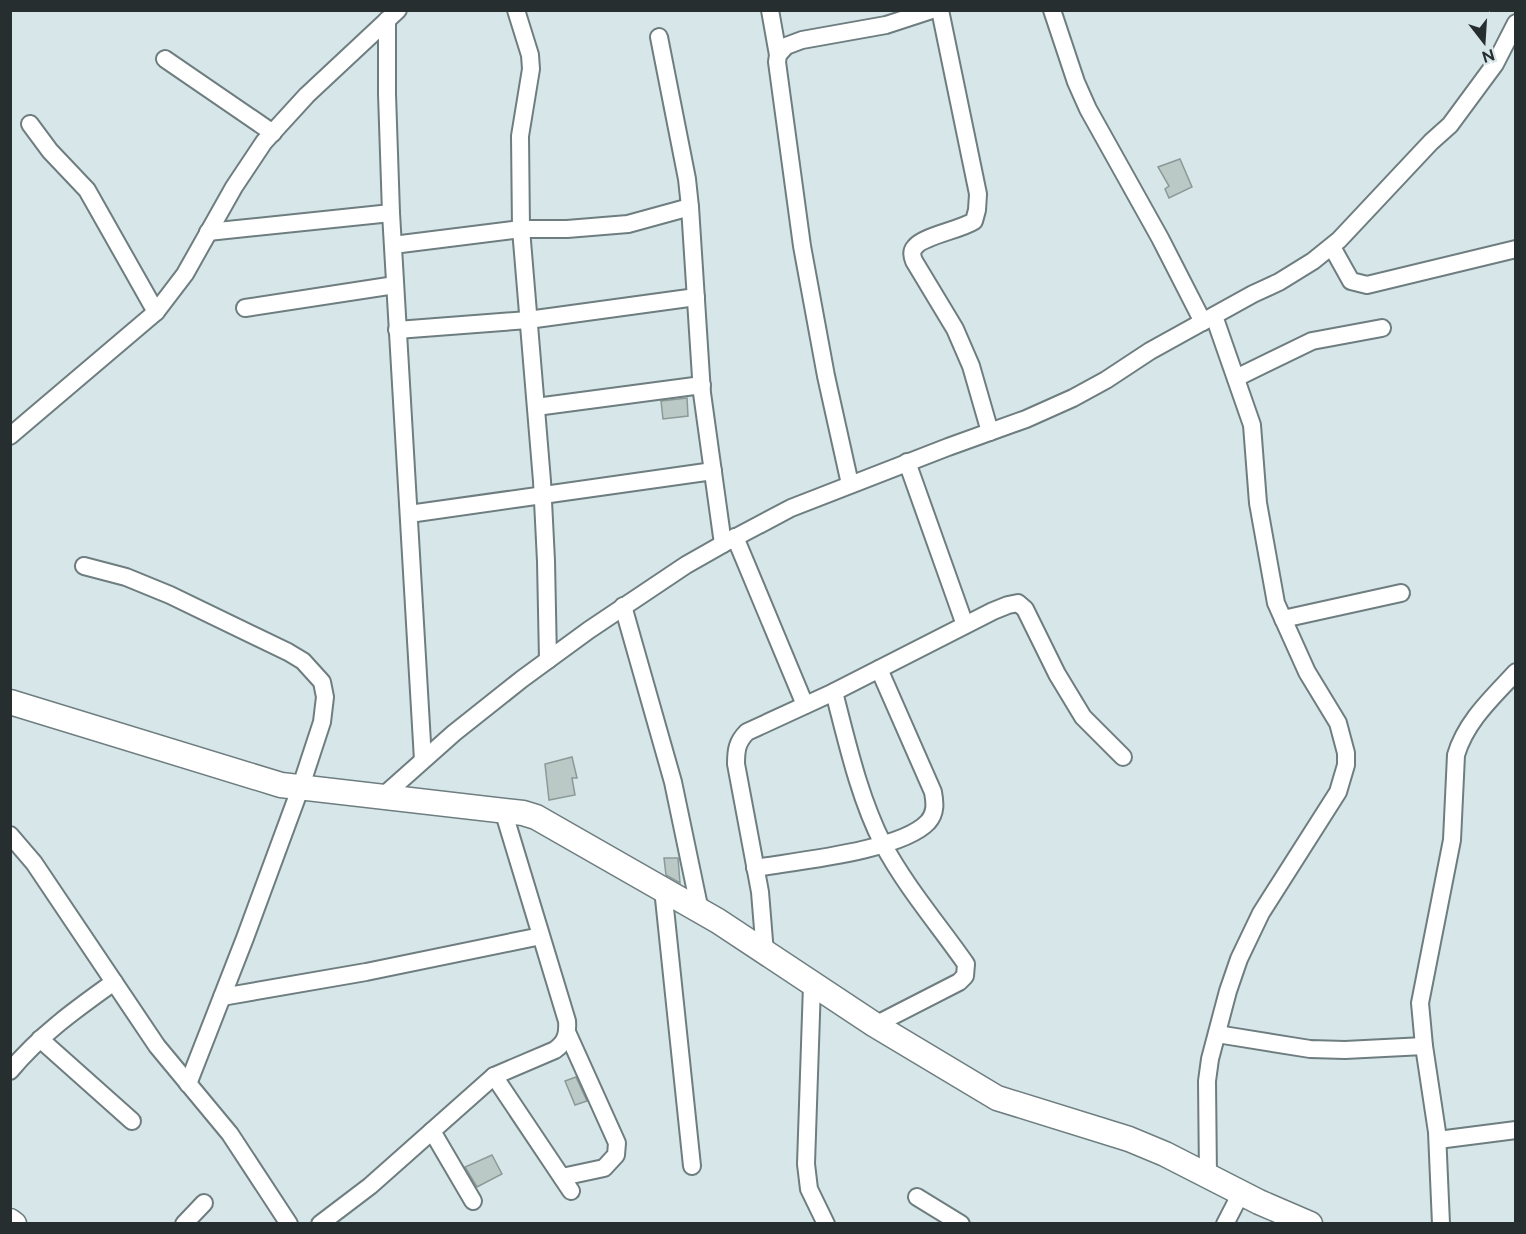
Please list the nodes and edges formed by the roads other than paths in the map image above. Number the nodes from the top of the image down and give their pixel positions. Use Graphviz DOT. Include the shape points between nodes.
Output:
graph roads {
  1 [pos="516,10"];
  2 [pos="770,10"];
  3 [pos="932,10"];
  4 [pos="940,10"];
  5 [pos="1052,10"];
  6 [pos="393,15"];
  7 [pos="1515,28"];
  8 [pos="659,37"];
  9 [pos="778,55"];
  10 [pos="165,59"];
  11 [pos="30,124"];
  12 [pos="273,133"];
  13 [pos="690,207"];
  14 [pos="391,213"];
  15 [pos="521,229"];
  16 [pos="208,232"];
  17 [pos="393,245"];
  18 [pos="1332,247"];
  19 [pos="1515,249"];
  20 [pos="395,285"];
  21 [pos="696,297"];
  22 [pos="245,308"];
  23 [pos="156,312"];
  24 [pos="1208,319"];
  25 [pos="528,320"];
  26 [pos="1382,328"];
  27 [pos="397,330"];
  28 [pos="1236,378"];
  29 [pos="702,385"];
  30 [pos="536,407"];
  31 [pos="12,432"];
  32 [pos="990,432"];
  33 [pos="907,462"];
  34 [pos="712,471"];
  35 [pos="850,484"];
  36 [pos="542,495"];
  37 [pos="409,514"];
  38 [pos="729,540"];
  39 [pos="84,567"];
  40 [pos="1401,593"];
  41 [pos="623,606"];
  42 [pos="1283,619"];
  43 [pos="965,625"];
  44 [pos="548,660"];
  45 [pos="879,669"];
  46 [pos="1515,672"];
  47 [pos="834,692"];
  48 [pos="10,702"];
  49 [pos="805,705"];
  50 [pos="1123,757"];
  51 [pos="423,760"];
  52 [pos="300,789"];
  53 [pos="382,797"];
  54 [pos="503,810"];
  55 [pos="10,835"];
  56 [pos="884,845"];
  57 [pos="755,868"];
  58 [pos="663,889"];
  59 [pos="700,911"];
  60 [pos="541,936"];
  61 [pos="765,953"];
  62 [pos="114,982"];
  63 [pos="812,985"];
  64 [pos="222,997"];
  65 [pos="875,1025"];
  66 [pos="567,1032"];
  67 [pos="1217,1034"];
  68 [pos="40,1039"];
  69 [pos="1424,1046"];
  70 [pos="10,1071"];
  71 [pos="494,1076"];
  72 [pos="188,1084"];
  73 [pos="132,1121"];
  74 [pos="1515,1130"];
  75 [pos="432,1131"];
  76 [pos="1438,1140"];
  77 [pos="692,1166"];
  78 [pos="1208,1177"];
  79 [pos="1241,1193"];
  80 [pos="917,1197"];
  81 [pos="473,1201"];
  82 [pos="204,1203"];
  83 [pos="184,1224"];
  84 [pos="289,1224"];
  85 [pos="320,1224"];
  86 [pos="826,1224"];
  87 [pos="961,1224"];
  88 [pos="1225,1224"];
  89 [pos="1310,1224"];
  90 [pos="1441,1224"];
  1 -- 15 [label="street" via="531,69 520,136"];
  2 -- 9 [label="street"];
  3 -- 9 [label="street" via="885,25 802,40 786,46"];
  4 -- 32 [label="street" via="978,194 977,210 974,221 923,241 912,254 955,329"];
  5 -- 24 [label="street" via="1088,109"];
  6 -- 12 [label="street" via="307,95"];
  6 -- 14 [label="street" via="387,94"];
  7 -- 18 [label="street" via="1450,125"];
  8 -- 13 [label="street"];
  9 -- 35 [label="street" via="802,246"];
  10 -- 12 [label="street"];
  11 -- 23 [label="street" via="87,190"];
  12 -- 16 [label="street" via="247,165"];
  13 -- 15 [label="street" via="628,224"];
  13 -- 21 [label="street"];
  14 -- 16 [label="street"];
  14 -- 17 [label="street"];
  15 -- 17 [label="street"];
  15 -- 25 [label="street"];
  16 -- 23 [label="street" via="185,274"];
  17 -- 20 [label="street"];
  18 -- 19 [label="street" via="1351,281 1367,285"];
  18 -- 24 [label="street" via="1302,269"];
  20 -- 22 [label="street"];
  20 -- 27 [label="street"];
  21 -- 25 [label="street"];
  21 -- 29 [label="street"];
  23 -- 31 [label="street"];
  24 -- 28 [label="street"];
  24 -- 32 [label="street" via="1088,391"];
  25 -- 27 [label="street"];
  25 -- 30 [label="street"];
  26 -- 28 [label="street" via="1312,341"];
  27 -- 37 [label="street"];
  28 -- 42 [label="street" via="1252,425 1258,503 1273,590"];
  29 -- 30 [label="street"];
  29 -- 34 [label="street"];
  30 -- 36 [label="street"];
  32 -- 33 [label="street"];
  33 -- 35 [label="street"];
  33 -- 43 [label="street"];
  34 -- 36 [label="street"];
  34 -- 38 [label="street"];
  35 -- 38 [label="street" via="791,508"];
  36 -- 37 [label="street"];
  36 -- 44 [label="street"];
  37 -- 51 [label="street"];
  38 -- 41 [label="street"];
  38 -- 49 [label="street"];
  39 -- 52 [label="street" via="126,577 170,595 288,652 313,671 322,682 325,705"];
  40 -- 42 [label="street"];
  41 -- 44 [label="street"];
  41 -- 59 [label="street" via="673,782"];
  42 -- 67 [label="street" via="1307,672 1338,723 1346,765 1338,792 1253,929 1236,969"];
  43 -- 45 [label="street"];
  43 -- 50 [label="street" via="1018,603 1025,609 1083,717"];
  44 -- 51 [label="street"];
  45 -- 47 [label="street"];
  45 -- 56 [label="street" via="935,800 930,820"];
  46 -- 69 [label="street" via="1465,732 1456,755 1452,840 1420,1003"];
  47 -- 49 [label="street"];
  47 -- 56 [label="street" via="862,789"];
  48 -- 52 [label="street" via="259,780"];
  49 -- 57 [label="street" via="747,732 736,750"];
  51 -- 53 [label="street"];
  52 -- 53 [label="street"];
  52 -- 64 [label="street"];
  53 -- 54 [label="street"];
  54 -- 58 [label="street" via="548,822"];
  54 -- 60 [label="street"];
  55 -- 62 [label="street" via="34,863"];
  56 -- 57 [label="street"];
  56 -- 65 [label="street" via="912,891 966,964 967,971 959,982"];
  57 -- 61 [label="street"];
  58 -- 59 [label="street"];
  58 -- 77 [label="street"];
  59 -- 61 [label="street"];
  60 -- 64 [label="street"];
  60 -- 66 [label="street"];
  61 -- 63 [label="street"];
  62 -- 68 [label="street"];
  62 -- 72 [label="street"];
  63 -- 65 [label="street"];
  63 -- 86 [label="street" via="806,1164 809,1189"];
  64 -- 72 [label="street"];
  65 -- 78 [label="street" via="997,1098 1129,1139"];
  66 -- 71 [label="street" via="562,1045 555,1050"];
  66 -- 71 [label="street" via="617,1143 616,1155 604,1168 567,1184"];
  67 -- 69 [label="street" via="1310,1050"];
  67 -- 78 [label="street" via="1207,1081"];
  68 -- 70 [label="street"];
  68 -- 73 [label="street"];
  69 -- 76 [label="street"];
  71 -- 75 [label="street"];
  72 -- 84 [label="street" via="230,1134"];
  74 -- 76 [label="street"];
  75 -- 81 [label="street"];
  75 -- 85 [label="street"];
  76 -- 90 [label="street"];
  78 -- 79 [label="street"];
  79 -- 88 [label="street"];
  79 -- 89 [label="street"];
  80 -- 87 [label="street"];
  82 -- 83 [label="street"];
}
